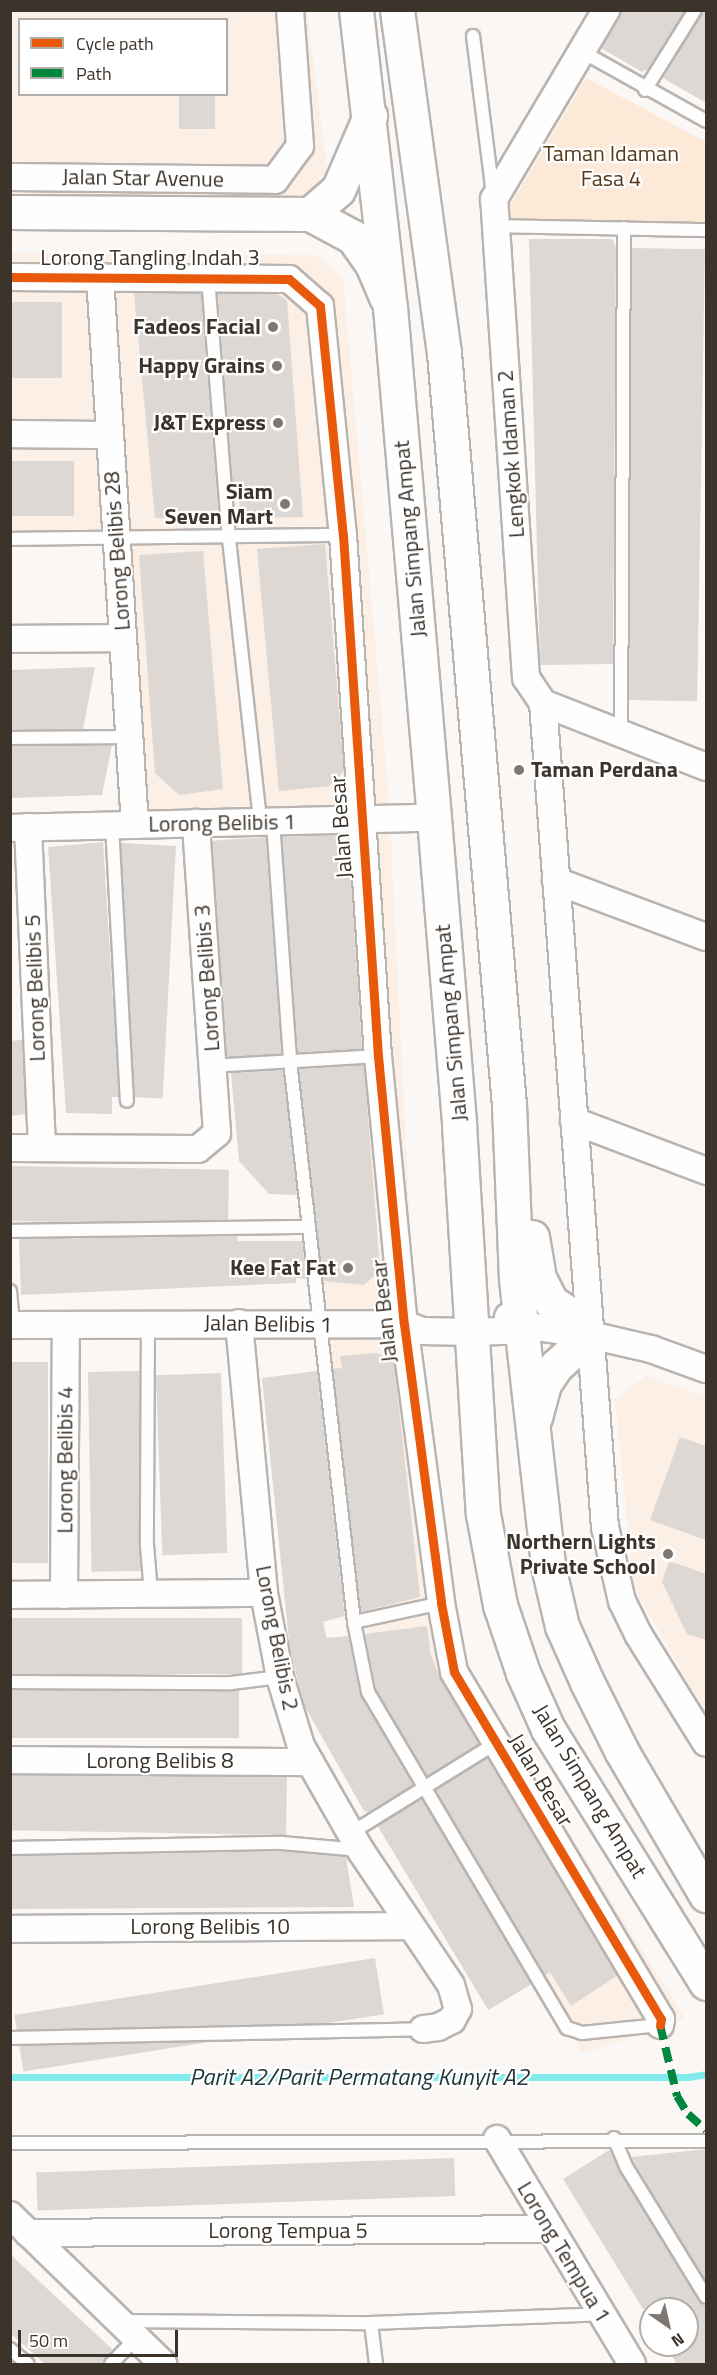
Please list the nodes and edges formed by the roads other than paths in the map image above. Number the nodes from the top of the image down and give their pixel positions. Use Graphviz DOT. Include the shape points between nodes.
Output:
graph roads {
  1 [pos="290,10"];
  2 [pos="356,10"];
  3 [pos="397,10"];
  4 [pos="606,10"];
  5 [pos="695,10"];
  6 [pos="473,36"];
  7 [pos="581,51"];
  8 [pos="645,90"];
  9 [pos="370,116"];
  10 [pos="706,121"];
  11 [pos="10,177"];
  12 [pos="494,199"];
  13 [pos="10,212"];
  14 [pos="310,213"];
  15 [pos="496,226"];
  16 [pos="624,228"];
  17 [pos="706,230"];
  18 [pos="10,277"];
  19 [pos="100,278"];
  20 [pos="208,278"];
  21 [pos="289,279"];
  22 [pos="390,307"];
  23 [pos="10,434"];
  24 [pos="110,435"];
  25 [pos="343,535"];
  26 [pos="10,539"];
  27 [pos="117,539"];
  28 [pos="229,539"];
  29 [pos="123,638"];
  30 [pos="10,639"];
  31 [pos="543,703"];
  32 [pos="621,734"];
  33 [pos="129,737"];
  34 [pos="10,738"];
  35 [pos="706,767"];
  36 [pos="434,818"];
  37 [pos="360,820"];
  38 [pos="266,822"];
  39 [pos="196,824"];
  40 [pos="123,825"];
  41 [pos="19,827"];
  42 [pos="556,881"];
  43 [pos="706,937"];
  44 [pos="378,1056"];
  45 [pos="290,1061"];
  46 [pos="212,1066"];
  47 [pos="127,1101"];
  48 [pos="509,1105"];
  49 [pos="574,1121"];
  50 [pos="10,1148"];
  51 [pos="42,1148"];
  52 [pos="706,1171"];
  53 [pos="308,1227"];
  54 [pos="10,1231"];
  55 [pos="10,1291"];
  56 [pos="148,1323"];
  57 [pos="239,1323"];
  58 [pos="404,1324"];
  59 [pos="11,1325"];
  60 [pos="66,1325"];
  61 [pos="471,1325"];
  62 [pos="523,1325"];
  63 [pos="320,1326"];
  64 [pos="590,1335"];
  65 [pos="706,1369"];
  66 [pos="532,1430"];
  67 [pos="264,1593"];
  68 [pos="151,1594"];
  69 [pos="10,1595"];
  70 [pos="64,1595"];
  71 [pos="441,1603"];
  72 [pos="354,1622"];
  73 [pos="280,1677"];
  74 [pos="10,1682"];
  75 [pos="496,1743"];
  76 [pos="706,1743"];
  77 [pos="10,1760"];
  78 [pos="310,1762"];
  79 [pos="425,1787"];
  80 [pos="356,1842"];
  81 [pos="10,1848"];
  82 [pos="706,1895"];
  83 [pos="410,1926"];
  84 [pos="10,1929"];
  85 [pos="706,1983"];
  86 [pos="660,2025"];
  87 [pos="423,2029"];
  88 [pos="10,2038"];
  89 [pos="614,2138"];
  90 [pos="497,2139"];
  91 [pos="706,2141"];
  92 [pos="10,2143"];
  93 [pos="19,2224"];
  94 [pos="549,2229"];
  95 [pos="706,2297"];
  96 [pos="601,2314"];
  97 [pos="371,2323"];
  98 [pos="127,2329"];
  99 [pos="10,2349"];
  100 [pos="28,2364"];
  101 [pos="111,2364"];
  102 [pos="163,2364"];
  103 [pos="376,2364"];
  104 [pos="632,2364"];
  1 -- 11 [label="street, Jalan Star Avenue" via="300,146 275,180"];
  2 -- 9 [label="main road, Jalan Simpang Ampat"];
  3 -- 48 [label="main road, Jalan Simpang Ampat" via="444,353"];
  4 -- 7 [label="street"];
  5 -- 8 [label="lane"];
  6 -- 12 [label="lane, Lengkok Idaman 2"];
  7 -- 8 [label="lane"];
  7 -- 12 [label="street"];
  8 -- 10 [label="lane"];
  9 -- 14 [label="main road" via="338,190"];
  9 -- 22 [label="main road, Jalan Simpang Ampat"];
  12 -- 15 [label="street, Lengkok Idaman 2"];
  13 -- 14 [label="main road"];
  14 -- 22 [label="main road" via="354,237 372,264"];
  15 -- 16 [label="lane"];
  15 -- 31 [label="street, Lengkok Idaman 2" via="526,678"];
  16 -- 17 [label="lane"];
  16 -- 32 [label="lane"];
  18 -- 19 [label="street, Lorong Tangling Indah 3"];
  19 -- 20 [label="street, Lorong Tangling Indah 3"];
  19 -- 24 [label="street, Lorong Belibis 28"];
  20 -- 21 [label="street, Lorong Tangling Indah 3"];
  20 -- 28 [label="lane"];
  21 -- 25 [label="street, Jalan Besar" via="320,306"];
  22 -- 36 [label="main road, Jalan Simpang Ampat"];
  23 -- 24 [label="street"];
  24 -- 27 [label="street, Lorong Belibis 28"];
  25 -- 28 [label="lane"];
  25 -- 37 [label="street, Jalan Besar"];
  26 -- 27 [label="lane"];
  27 -- 28 [label="lane"];
  27 -- 29 [label="street, Lorong Belibis 28"];
  28 -- 38 [label="lane"];
  29 -- 30 [label="street"];
  29 -- 33 [label="street, Lorong Belibis 28"];
  31 -- 32 [label="street"];
  31 -- 42 [label="street"];
  32 -- 35 [label="street"];
  33 -- 34 [label="lane"];
  33 -- 40 [label="street, Lorong Belibis 28"];
  36 -- 37 [label="street, Lorong Belibis 1"];
  36 -- 61 [label="main road, Jalan Simpang Ampat"];
  37 -- 38 [label="street, Lorong Belibis 1"];
  37 -- 44 [label="street, Jalan Besar"];
  38 -- 39 [label="street, Lorong Belibis 1"];
  38 -- 45 [label="lane"];
  39 -- 40 [label="street, Lorong Belibis 1"];
  39 -- 46 [label="street, Lorong Belibis 3"];
  40 -- 41 [label="street, Lorong Belibis 1"];
  40 -- 47 [label="lane"];
  41 -- 51 [label="street, Lorong Belibis 5"];
  42 -- 43 [label="street"];
  42 -- 49 [label="street"];
  44 -- 45 [label="lane"];
  44 -- 58 [label="street, Jalan Besar"];
  45 -- 46 [label="lane"];
  45 -- 53 [label="lane"];
  46 -- 51 [label="street, Lorong Belibis 3" via="217,1133 198,1149"];
  48 -- 62 [label="main road, Jalan Simpang Ampat" via="516,1279"];
  48 -- 64 [label="main road" via="539,1278 551,1302 570,1314"];
  49 -- 52 [label="street"];
  49 -- 64 [label="street"];
  50 -- 51 [label="street"];
  53 -- 54 [label="lane"];
  53 -- 63 [label="lane"];
  55 -- 59 [label="lane"];
  56 -- 57 [label="street, Jalan Belibis 1"];
  56 -- 60 [label="street, Jalan Belibis 1"];
  56 -- 68 [label="lane" via="147,1545"];
  57 -- 63 [label="street, Jalan Belibis 1"];
  57 -- 67 [label="street, Lorong Belibis 2"];
  58 -- 61 [label="street, Jalan Belibis 1" via="422,1331"];
  58 -- 63 [label="street, Jalan Belibis 1"];
  58 -- 71 [label="street, Jalan Besar"];
  59 -- 60 [label="street, Jalan Belibis 1"];
  60 -- 70 [label="street, Lorong Belibis 4"];
  61 -- 62 [label="street, Jalan Belibis 1" via="508,1331"];
  61 -- 85 [label="main road, Jalan Simpang Ampat" via="483,1514 500,1605 523,1673 548,1729"];
  62 -- 64 [label="street"];
  62 -- 66 [label="main road, Jalan Simpang Ampat"];
  63 -- 72 [label="lane"];
  64 -- 65 [label="street"];
  64 -- 66 [label="main road" via="556,1366 544,1384"];
  64 -- 76 [label="street" via="605,1527 622,1601 638,1634"];
  66 -- 82 [label="main road, Jalan Simpang Ampat" via="548,1566 562,1626 622,1752"];
  67 -- 68 [label="street"];
  67 -- 73 [label="street, Lorong Belibis 2"];
  68 -- 70 [label="street"];
  69 -- 70 [label="street"];
  71 -- 72 [label="lane"];
  71 -- 75 [label="street, Jalan Besar" via="454,1672"];
  72 -- 79 [label="lane" via="368,1692"];
  73 -- 74 [label="lane" via="231,1683"];
  73 -- 78 [label="street, Lorong Belibis 2" via="301,1746"];
  75 -- 79 [label="lane"];
  75 -- 86 [label="street, Jalan Besar" via="661,2019"];
  77 -- 78 [label="street, Lorong Belibis 8"];
  78 -- 80 [label="street, Lorong Belibis 2"];
  79 -- 80 [label="lane"];
  79 -- 86 [label="lane" via="567,2028 582,2032"];
  80 -- 81 [label="lane"];
  80 -- 83 [label="street, Lorong Belibis 2"];
  83 -- 84 [label="street, Lorong Belibis 10"];
  83 -- 87 [label="street, Lorong Belibis 2" via="451,1985 458,2008 452,2020"];
  87 -- 88 [label="lane"];
  89 -- 90 [label="lane"];
  89 -- 91 [label="lane"];
  89 -- 95 [label="lane" via="627,2168"];
  90 -- 92 [label="lane"];
  90 -- 94 [label="street, Lorong Tempua 1"];
  93 -- 94 [label="street, Lorong Tempua 5"];
  93 -- 98 [label="street"];
  94 -- 96 [label="street, Lorong Tempua 1"];
  96 -- 97 [label="lane"];
  96 -- 104 [label="street, Lorong Tempua 1"];
  97 -- 98 [label="lane"];
  97 -- 103 [label="lane"];
  98 -- 101 [label="lane"];
  98 -- 102 [label="street"];
  99 -- 100 [label="lane"];
}
